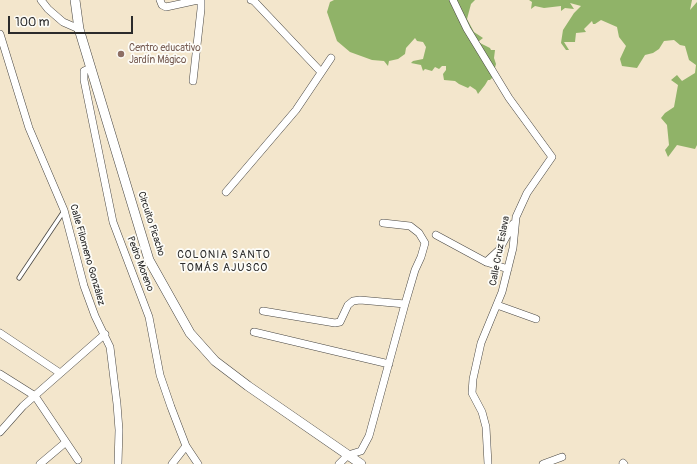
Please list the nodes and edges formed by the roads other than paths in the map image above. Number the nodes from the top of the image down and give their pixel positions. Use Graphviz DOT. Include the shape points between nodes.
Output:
graph roads {
  1 [pos="41,0"];
  2 [pos="74,0"];
  3 [pos="160,0"];
  4 [pos="200,0"];
  5 [pos="251,0"];
  6 [pos="453,0"];
  7 [pos="79,30"];
  8 [pos="0,34"];
  9 [pos="331,58"];
  10 [pos="91,68"];
  11 [pos="320,72"];
  12 [pos="193,81"];
  13 [pos="226,192"];
  14 [pos="64,210"];
  15 [pos="516,217"];
  16 [pos="383,223"];
  17 [pos="436,235"];
  18 [pos="486,262"];
  19 [pos="508,269"];
  20 [pos="19,278"];
  21 [pos="405,304"];
  22 [pos="497,305"];
  23 [pos="262,311"];
  24 [pos="536,320"];
  25 [pos="254,332"];
  26 [pos="0,333"];
  27 [pos="105,334"];
  28 [pos="389,364"];
  29 [pos="60,373"];
  30 [pos="0,374"];
  31 [pos="35,396"];
  32 [pos="0,432"];
  33 [pos="66,442"];
  34 [pos="186,446"];
  35 [pos="348,455"];
  36 [pos="562,457"];
  37 [pos="78,460"];
  38 [pos="40,464"];
  39 [pos="118,464"];
  40 [pos="172,464"];
  41 [pos="198,464"];
  42 [pos="339,464"];
  43 [pos="361,464"];
  44 [pos="488,464"];
  45 [pos="543,464"];
  1 -- 7 [label="street" via="63,22"];
  2 -- 7 [label="main road, Circuito Picacho"];
  3 -- 4 [label="street" via="166,7"];
  4 -- 12 [label="street"];
  5 -- 11 [label="street"];
  6 -- 15 [label="street, Calle Cruz Eslava" via="467,29 509,98 552,157 526,193"];
  7 -- 10 [label="main road, Circuito Picacho"];
  8 -- 14 [label="street, Calle Filomeno González" via="29,128"];
  9 -- 11 [label="street"];
  10 -- 34 [label="street, Pedro Moreno" via="84,71 84,80 113,222 149,317 160,375"];
  10 -- 35 [label="main road, Circuito Picacho" via="150,260 190,333 215,361"];
  11 -- 13 [label="street" via="296,110"];
  14 -- 20 [label="lane"];
  14 -- 27 [label="street, Calle Filomeno González" via="84,286"];
  15 -- 18 [label="street" via="500,250"];
  15 -- 19 [label="street, Calle Cruz Eslava"];
  16 -- 21 [label="street" via="410,226 419,233 425,243"];
  17 -- 18 [label="street"];
  18 -- 19 [label="street"];
  19 -- 22 [label="street, Calle Cruz Eslava"];
  21 -- 23 [label="street" via="353,301 348,305 340,322 334,323"];
  21 -- 28 [label="street"];
  22 -- 24 [label="street"];
  22 -- 44 [label="street, Calle Cruz Eslava" via="482,343 472,393 482,412 486,427"];
  25 -- 28 [label="street"];
  26 -- 29 [label="street"];
  27 -- 29 [label="street"];
  27 -- 39 [label="street, Calle Filomeno González" via="110,347 117,404"];
  28 -- 35 [label="street" via="369,436 360,451"];
  29 -- 31 [label="street"];
  30 -- 31 [label="street"];
  31 -- 32 [label="street"];
  31 -- 33 [label="street"];
  33 -- 37 [label="street"];
  33 -- 38 [label="street"];
  34 -- 40 [label="street"];
  34 -- 41 [label="street, Pedro Moreno"];
  35 -- 42 [label="street"];
  35 -- 43 [label="main road, Circuito Picacho"];
  36 -- 45 [label="street"];
}
